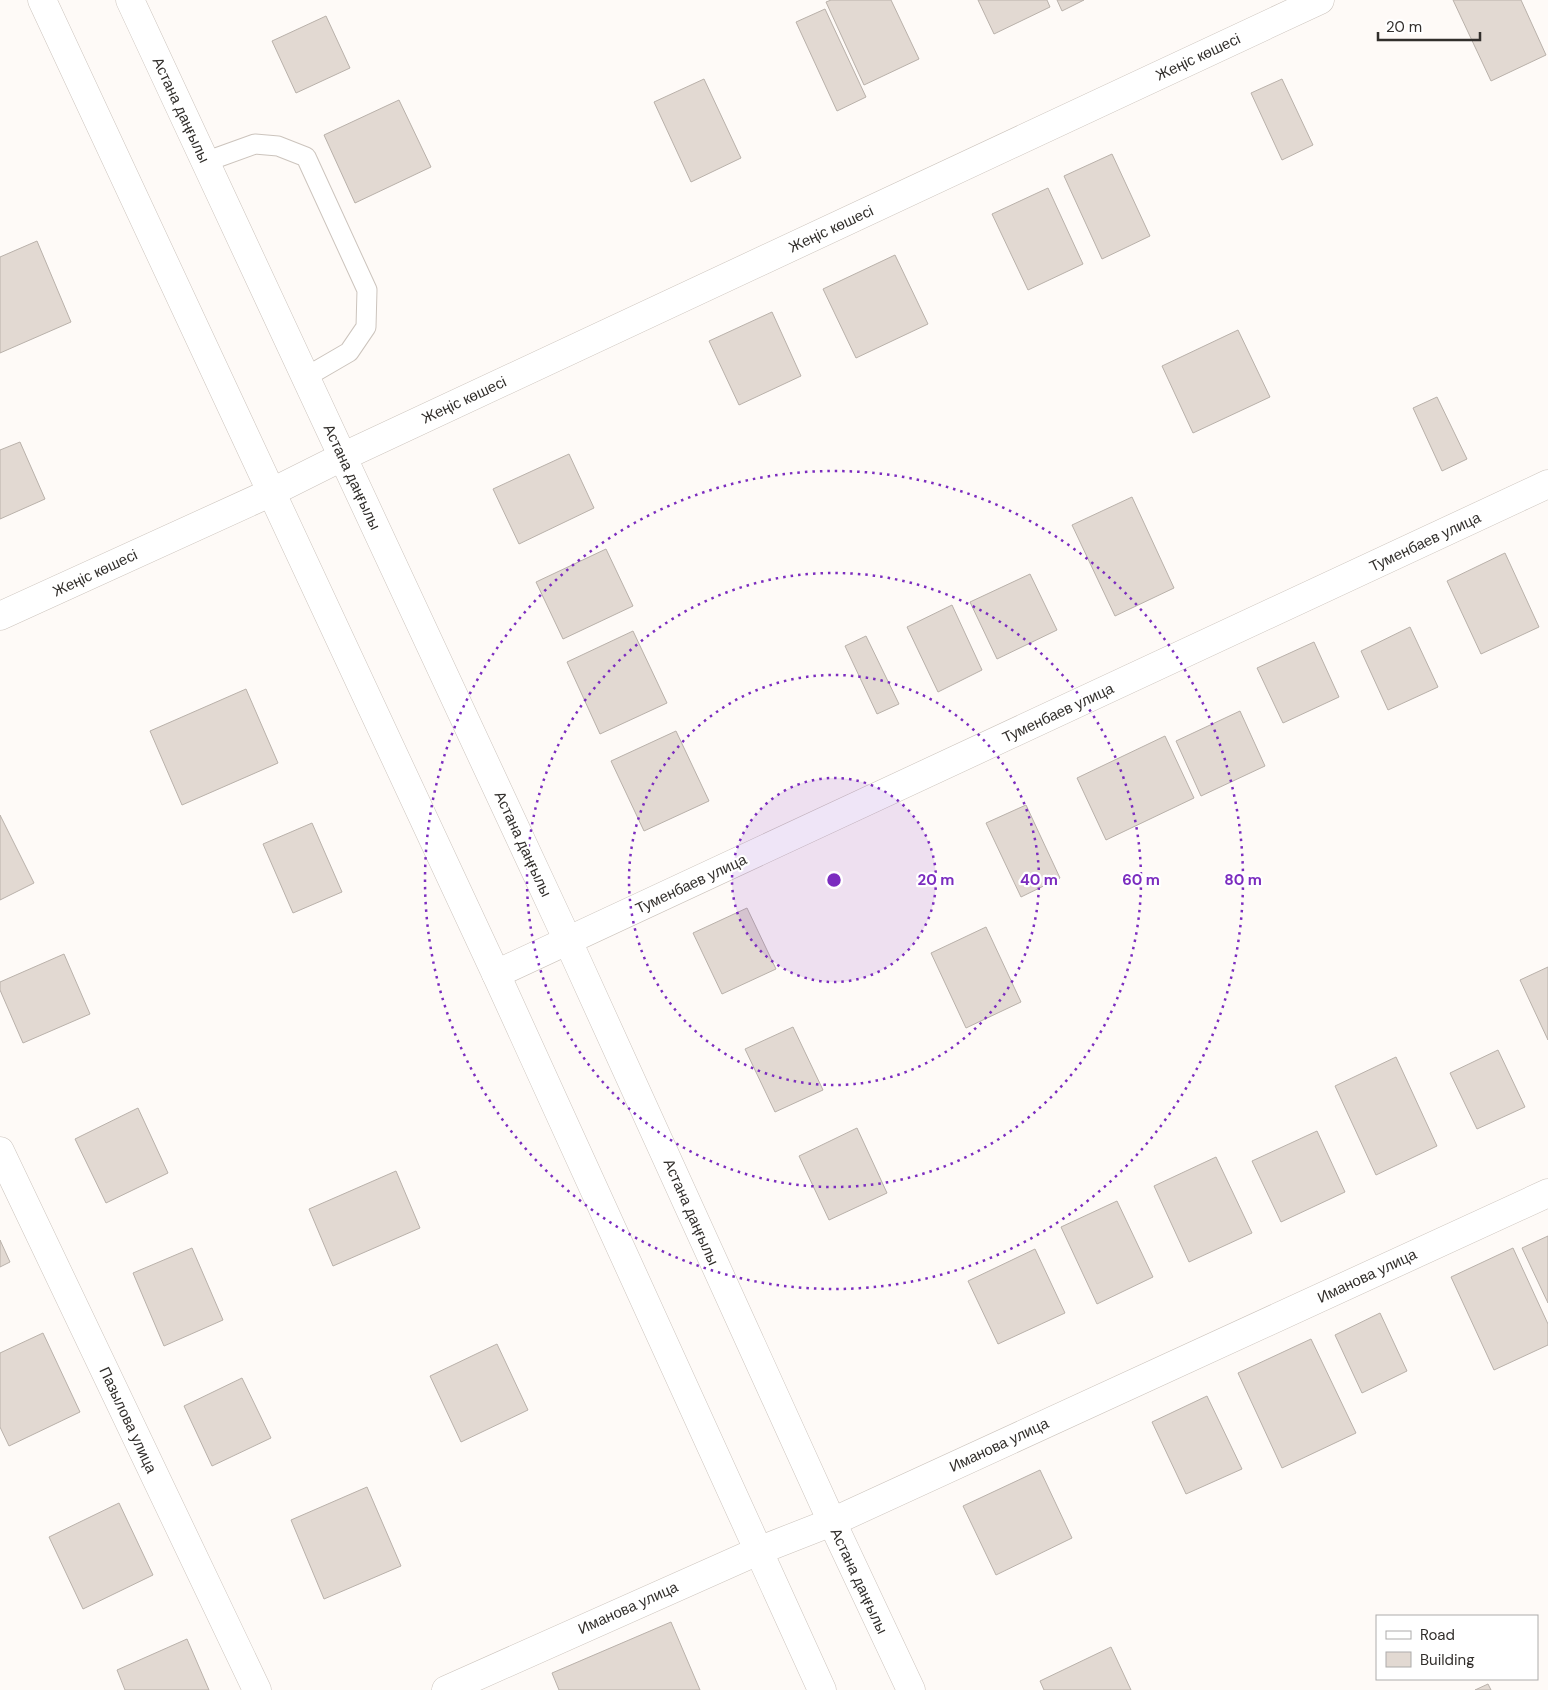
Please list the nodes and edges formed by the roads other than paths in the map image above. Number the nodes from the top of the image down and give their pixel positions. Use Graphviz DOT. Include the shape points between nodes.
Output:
graph roads {
  1 [pos="42,0"];
  2 [pos="130,0"];
  3 [pos="1320,0"];
  4 [pos="206,162"];
  5 [pos="306,376"];
  6 [pos="342,457"];
  7 [pos="1548,484"];
  8 [pos="272,492"];
  9 [pos="0,616"];
  10 [pos="568,941"];
  11 [pos="496,974"];
  12 [pos="0,1151"];
  13 [pos="1548,1193"];
  14 [pos="832,1522"];
  15 [pos="758,1551"];
  16 [pos="257,1690"];
  17 [pos="446,1690"];
  18 [pos="822,1690"];
  19 [pos="911,1690"];
  1 -- 8 [label="street"];
  2 -- 4 [label="street, Астана даңғылы"];
  3 -- 6 [label="street, Жеңіс көшесі"];
  4 -- 5 [label="street, Астана даңғылы"];
  4 -- 5 [label="lane" via="254,144 278,146 306,157 366,290 366,327 349,352"];
  5 -- 6 [label="street, Астана даңғылы"];
  6 -- 8 [label="street, Жеңіс көшесі"];
  6 -- 10 [label="street, Астана даңғылы"];
  7 -- 10 [label="street, Туменбаев улица"];
  8 -- 9 [label="street, Жеңіс көшесі"];
  8 -- 11 [label="street"];
  10 -- 11 [label="street, Туменбаев улица"];
  10 -- 14 [label="street, Астана даңғылы"];
  11 -- 15 [label="street"];
  12 -- 16 [label="street, Пазылова улица"];
  13 -- 14 [label="street, Иманова улица"];
  14 -- 15 [label="street, Иманова улица"];
  14 -- 19 [label="street, Астана даңғылы"];
  15 -- 17 [label="street, Иманова улица"];
  15 -- 18 [label="street"];
}
